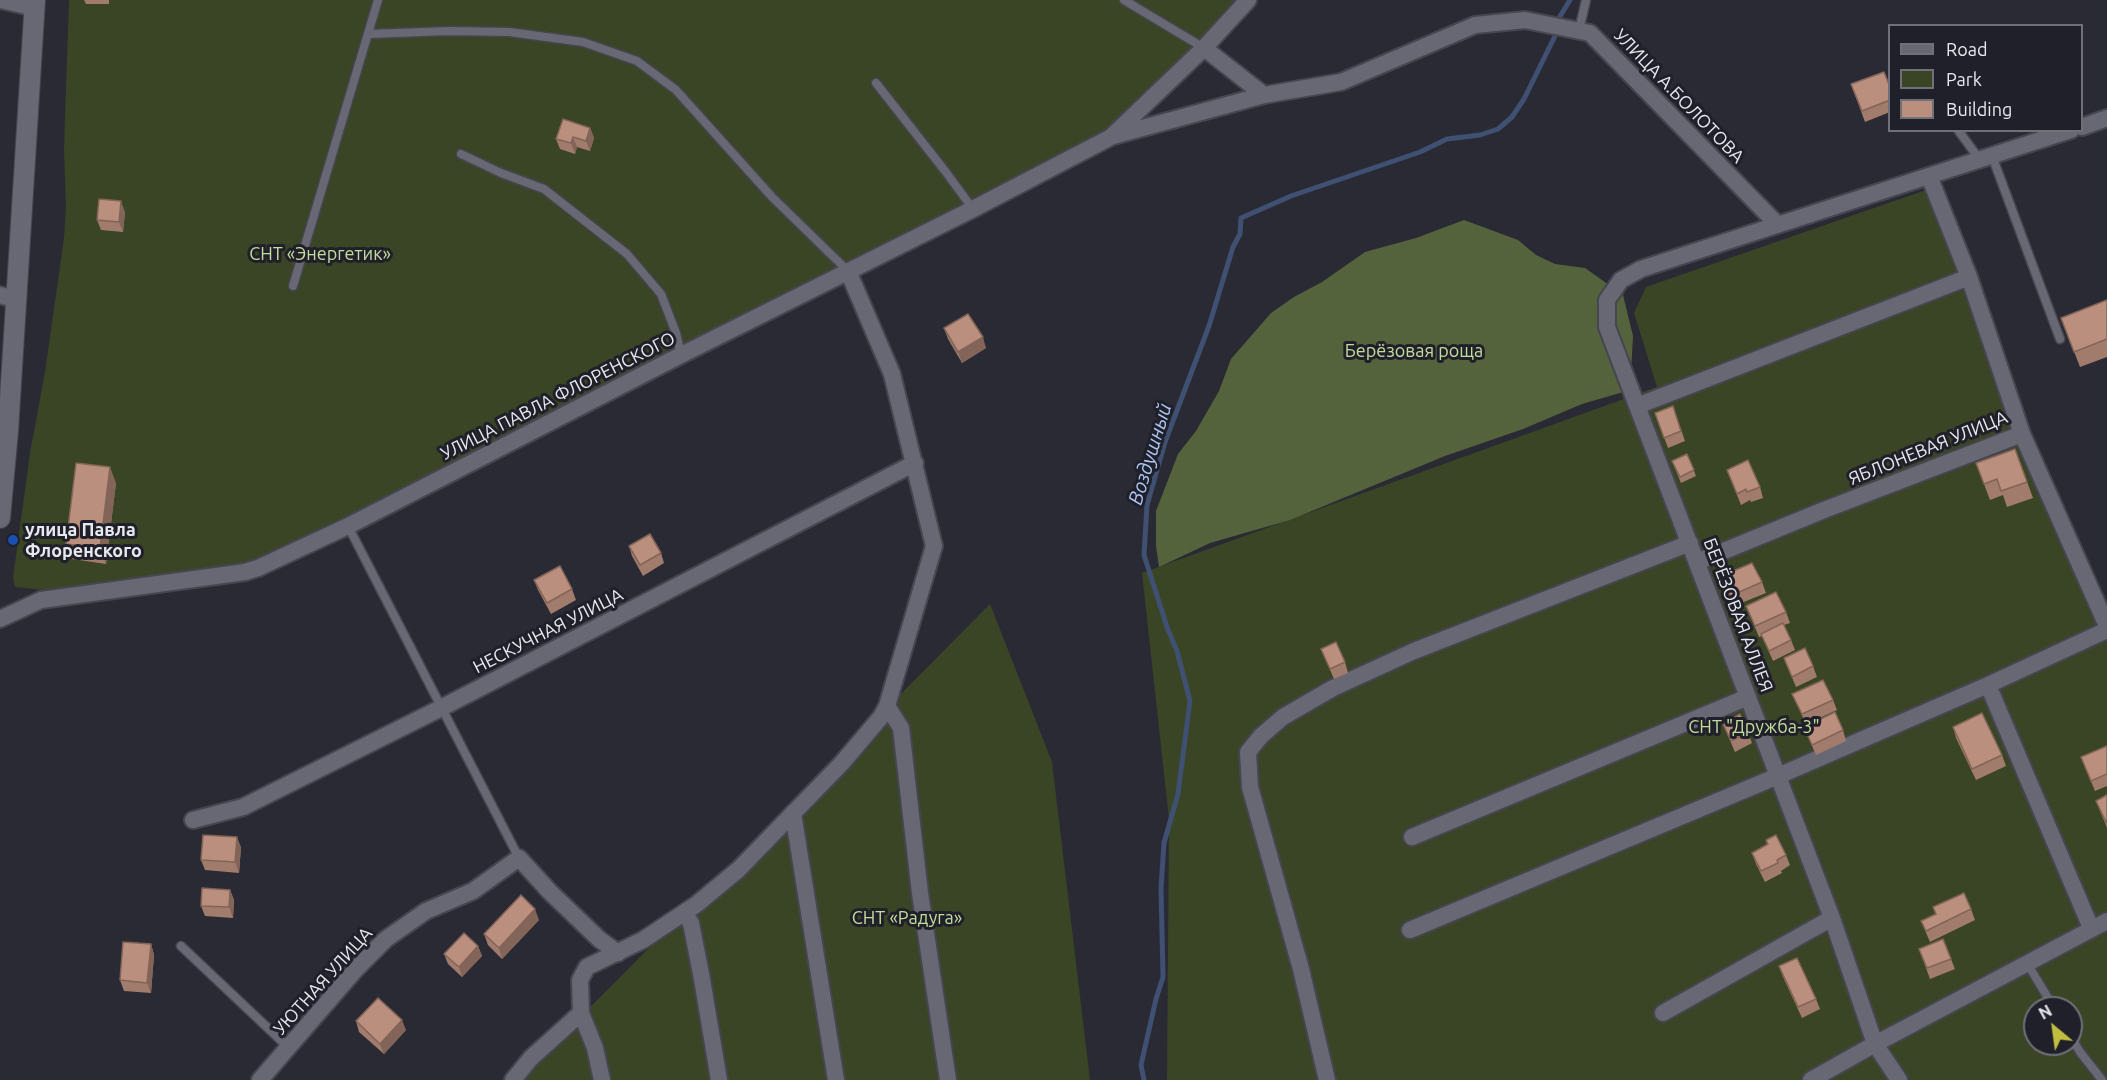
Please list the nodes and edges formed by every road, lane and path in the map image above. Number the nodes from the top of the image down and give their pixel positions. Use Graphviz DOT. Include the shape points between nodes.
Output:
graph roads {
  1 [pos="1,0"];
  2 [pos="378,0"];
  3 [pos="1124,0"];
  4 [pos="1248,0"];
  5 [pos="1586,0"];
  6 [pos="35,4"];
  7 [pos="1579,30"];
  8 [pos="369,34"];
  9 [pos="1204,48"];
  10 [pos="876,83"];
  11 [pos="1264,95"];
  12 [pos="2107,118"];
  13 [pos="2083,127"];
  14 [pos="1960,132"];
  15 [pos="2065,132"];
  16 [pos="1111,137"];
  17 [pos="461,154"];
  18 [pos="1986,158"];
  19 [pos="1929,176"];
  20 [pos="973,209"];
  21 [pos="1777,224"];
  22 [pos="848,271"];
  23 [pos="1969,277"];
  24 [pos="293,286"];
  25 [pos="8,297"];
  26 [pos="2060,339"];
  27 [pos="681,355"];
  28 [pos="1637,406"];
  29 [pos="4,430"];
  30 [pos="2022,434"];
  31 [pos="915,463"];
  32 [pos="0,518"];
  33 [pos="348,526"];
  34 [pos="1690,543"];
  35 [pos="1697,562"];
  36 [pos="0,619"];
  37 [pos="2107,628"];
  38 [pos="1988,685"];
  39 [pos="1748,697"];
  40 [pos="887,706"];
  41 [pos="441,708"];
  42 [pos="1778,776"];
  43 [pos="793,813"];
  44 [pos="193,820"];
  45 [pos="1412,837"];
  46 [pos="519,858"];
  47 [pos="684,913"];
  48 [pos="1832,918"];
  49 [pos="2107,921"];
  50 [pos="2091,928"];
  51 [pos="1410,930"];
  52 [pos="181,946"];
  53 [pos="618,952"];
  54 [pos="2027,963"];
  55 [pos="2047,996"];
  56 [pos="580,1013"];
  57 [pos="1663,1013"];
  58 [pos="1875,1044"];
  59 [pos="289,1048"];
  60 [pos="2083,1056"];
  61 [pos="260,1080"];
  62 [pos="513,1080"];
  63 [pos="603,1080"];
  64 [pos="719,1080"];
  65 [pos="836,1080"];
  66 [pos="948,1080"];
  67 [pos="1327,1080"];
  68 [pos="1811,1080"];
  69 [pos="1899,1080"];
  70 [pos="2102,1080"];
  1 -- 6 [label="street"];
  2 -- 8 [label="lane"];
  3 -- 9 [label="lane"];
  4 -- 9 [label="street, УЛИЦА ПАВЛА ФЛОРЕНСКОГО"];
  5 -- 7 [label="lane"];
  6 -- 25 [label="street"];
  7 -- 11 [label="street, УЛИЦА А.БОЛОТОВА" via="1526,20 1475,25 1341,82"];
  7 -- 21 [label="street, УЛИЦА А.БОЛОТОВА" via="1590,33"];
  8 -- 22 [label="lane" via="509,32 583,42 638,61 676,90 772,197"];
  8 -- 24 [label="lane"];
  9 -- 11 [label="street"];
  9 -- 16 [label="street, УЛИЦА ПАВЛА ФЛОРЕНСКОГО"];
  10 -- 20 [label="lane"];
  11 -- 16 [label="street, УЛИЦА ПАВЛА ФЛОРЕНСКОГО"];
  12 -- 13 [label="street"];
  14 -- 18 [label="lane"];
  15 -- 18 [label="street, БЕРЁЗОВАЯ АЛЛЕЯ"];
  16 -- 20 [label="street, УЛИЦА ПАВЛА ФЛОРЕНСКОГО"];
  17 -- 27 [label="lane" via="544,189 627,254 661,294"];
  18 -- 19 [label="street, БЕРЁЗОВАЯ АЛЛЕЯ"];
  18 -- 26 [label="lane"];
  19 -- 21 [label="street, БЕРЁЗОВАЯ АЛЛЕЯ"];
  19 -- 23 [label="street, ЯБЛОНЕВАЯ УЛИЦА"];
  20 -- 22 [label="street, УЛИЦА ПАВЛА ФЛОРЕНСКОГО"];
  21 -- 28 [label="street, БЕРЁЗОВАЯ АЛЛЕЯ" via="1641,268 1621,280 1607,300 1607,327"];
  22 -- 27 [label="street, УЛИЦА ПАВЛА ФЛОРЕНСКОГО"];
  22 -- 31 [label="street" via="892,374"];
  23 -- 28 [label="street"];
  23 -- 30 [label="street, ЯБЛОНЕВАЯ УЛИЦА"];
  25 -- 29 [label="street"];
  27 -- 33 [label="street, УЛИЦА ПАВЛА ФЛОРЕНСКОГО"];
  28 -- 34 [label="street, БЕРЁЗОВАЯ АЛЛЕЯ"];
  29 -- 32 [label="street"];
  30 -- 35 [label="street, ЯБЛОНЕВАЯ УЛИЦА"];
  30 -- 37 [label="street"];
  31 -- 40 [label="street" via="934,546"];
  31 -- 41 [label="street, НЕСКУЧНАЯ УЛИЦА"];
  33 -- 36 [label="street, УЛИЦА ПАВЛА ФЛОРЕНСКОГО" via="245,572 41,600"];
  33 -- 41 [label="lane"];
  34 -- 35 [label="street, БЕРЁЗОВАЯ АЛЛЕЯ"];
  34 -- 67 [label="street" via="1414,651 1333,688 1283,717 1248,752 1250,786"];
  35 -- 39 [label="street, БЕРЁЗОВАЯ АЛЛЕЯ"];
  37 -- 38 [label="street"];
  38 -- 42 [label="street"];
  38 -- 50 [label="street"];
  39 -- 42 [label="street, БЕРЁЗОВАЯ АЛЛЕЯ"];
  39 -- 45 [label="street"];
  40 -- 43 [label="street" via="842,763"];
  40 -- 66 [label="street" via="901,728 918,883"];
  41 -- 44 [label="street, НЕСКУЧНАЯ УЛИЦА" via="243,807"];
  41 -- 46 [label="lane"];
  42 -- 48 [label="street, БЕРЁЗОВАЯ АЛЛЕЯ"];
  42 -- 51 [label="street"];
  43 -- 47 [label="street" via="739,869"];
  43 -- 65 [label="street"];
  46 -- 53 [label="street" via="599,939"];
  46 -- 59 [label="street, УЮТНАЯ УЛИЦА" via="473,891 426,911 386,939"];
  47 -- 53 [label="street"];
  47 -- 64 [label="street" via="691,923"];
  48 -- 57 [label="street"];
  48 -- 58 [label="street, БЕРЁЗОВАЯ АЛЛЕЯ"];
  49 -- 50 [label="street"];
  50 -- 54 [label="street"];
  52 -- 59 [label="lane"];
  53 -- 56 [label="street" via="587,967 580,980"];
  54 -- 55 [label="lane"];
  54 -- 58 [label="street"];
  56 -- 62 [label="street"];
  56 -- 63 [label="street"];
  58 -- 68 [label="street"];
  58 -- 69 [label="street, БЕРЁЗОВАЯ АЛЛЕЯ"];
  59 -- 61 [label="street, УЮТНАЯ УЛИЦА"];
  60 -- 70 [label="lane"];
}
